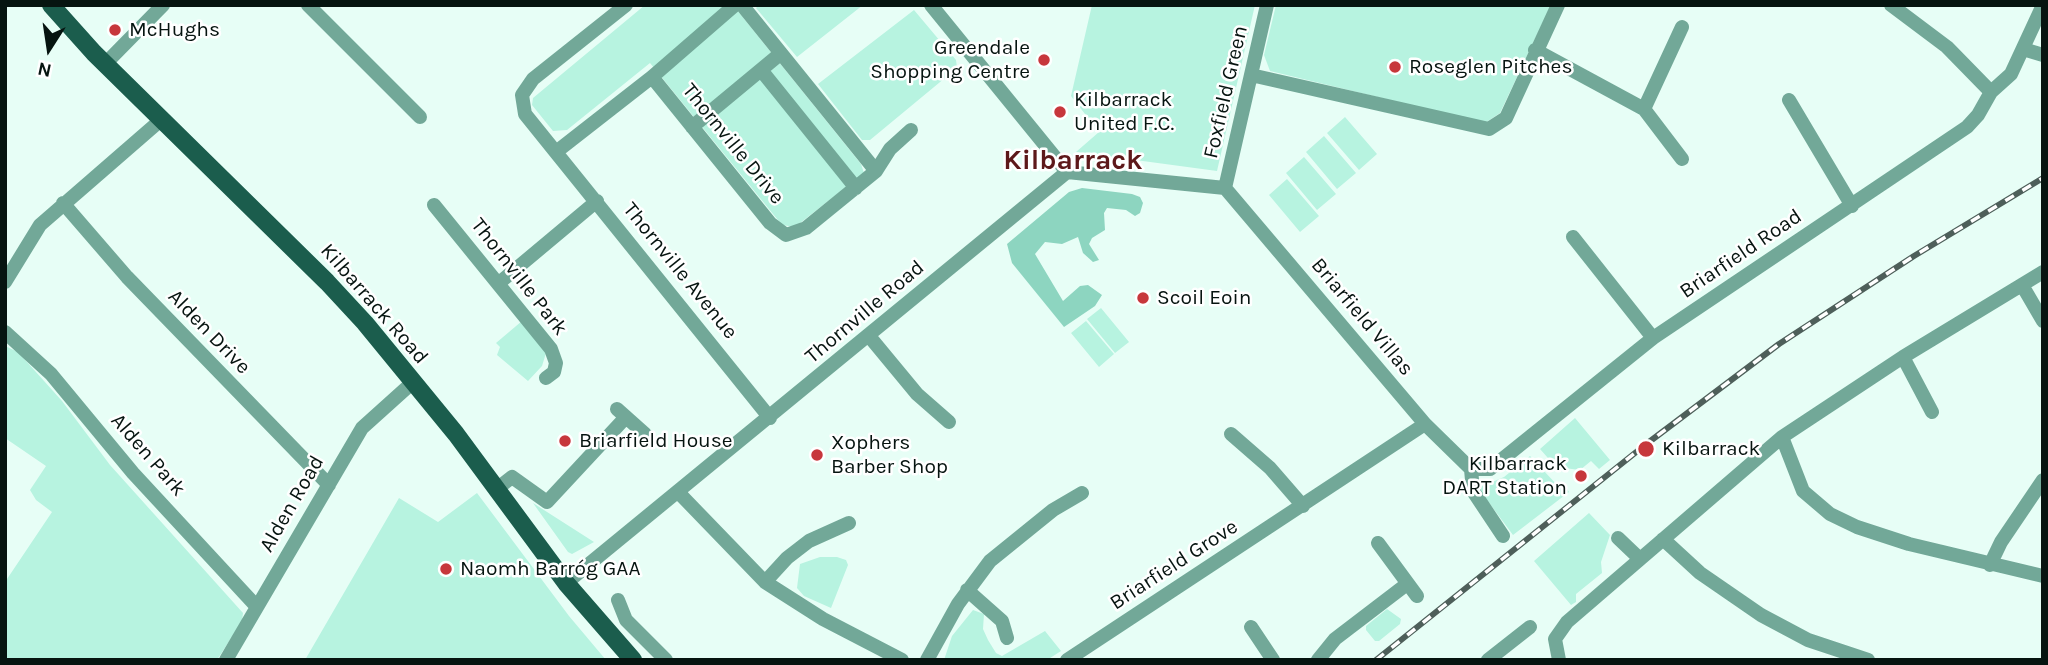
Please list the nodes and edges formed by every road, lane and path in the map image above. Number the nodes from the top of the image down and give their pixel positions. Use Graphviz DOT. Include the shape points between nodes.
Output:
graph roads {
  1 [pos="51,5"];
  2 [pos="163,5"];
  3 [pos="308,5"];
  4 [pos="625,5"];
  5 [pos="735,5"];
  6 [pos="742,5"];
  7 [pos="931,5"];
  8 [pos="1267,5"];
  9 [pos="1558,5"];
  10 [pos="1891,5"];
  11 [pos="2043,5"];
  12 [pos="1682,27"];
  13 [pos="2023,49"];
  14 [pos="1535,50"];
  15 [pos="780,54"];
  16 [pos="2043,55"];
  17 [pos="105,64"];
  18 [pos="761,70"];
  19 [pos="1251,75"];
  20 [pos="652,77"];
  21 [pos="1991,92"];
  22 [pos="1789,100"];
  23 [pos="1644,109"];
  24 [pos="420,117"];
  25 [pos="162,119"];
  26 [pos="692,127"];
  27 [pos="911,130"];
  28 [pos="556,152"];
  29 [pos="1682,159"];
  30 [pos="876,171"];
  31 [pos="1067,172"];
  32 [pos="856,188"];
  33 [pos="1225,188"];
  34 [pos="597,201"];
  35 [pos="63,203"];
  36 [pos="434,205"];
  37 [pos="1852,206"];
  38 [pos="1573,237"];
  39 [pos="2043,272"];
  40 [pos="5,282"];
  41 [pos="499,282"];
  42 [pos="2022,285"];
  43 [pos="2043,321"];
  44 [pos="5,332"];
  45 [pos="869,336"];
  46 [pos="1653,338"];
  47 [pos="1903,357"];
  48 [pos="546,378"];
  49 [pos="412,383"];
  50 [pos="1932,412"];
  51 [pos="770,418"];
  52 [pos="949,422"];
  53 [pos="1425,424"];
  54 [pos="645,434"];
  55 [pos="1231,434"];
  56 [pos="1782,437"];
  57 [pos="1471,469"];
  58 [pos="2043,481"];
  59 [pos="329,485"];
  60 [pos="498,488"];
  61 [pos="678,492"];
  62 [pos="1082,493"];
  63 [pos="1303,506"];
  64 [pos="849,523"];
  65 [pos="1503,536"];
  66 [pos="1618,538"];
  67 [pos="1663,539"];
  68 [pos="1378,543"];
  69 [pos="1640,559"];
  70 [pos="1990,565"];
  71 [pos="2043,576"];
  72 [pos="765,582"];
  73 [pos="566,583"];
  74 [pos="1407,584"];
  75 [pos="967,590"];
  76 [pos="1417,596"];
  77 [pos="618,600"];
  78 [pos="257,607"];
  79 [pos="1251,627"];
  80 [pos="1007,638"];
  81 [pos="1534,645"];
  82 [pos="226,660"];
  83 [pos="632,660"];
  84 [pos="666,660"];
  85 [pos="902,660"];
  86 [pos="927,660"];
  87 [pos="1067,660"];
  88 [pos="1273,660"];
  89 [pos="1318,660"];
  90 [pos="1488,660"];
  91 [pos="1559,660"];
  92 [pos="1868,660"];
  1 -- 17 [label="main road, Kilbarrack Road"];
  2 -- 17 [label="street"];
  3 -- 24 [label="street"];
  4 -- 28 [label="street, Thornville Avenue" via="533,79 522,95 525,114"];
  5 -- 20 [label="street"];
  6 -- 15 [label="street"];
  7 -- 31 [label="street"];
  8 -- 19 [label="street, Foxfield Green"];
  9 -- 14 [label="street"];
  10 -- 21 [label="street" via="1947,47"];
  11 -- 13 [label="street, Briarfield Road"];
  12 -- 23 [label="street"];
  13 -- 16 [label="street"];
  13 -- 21 [label="street, Briarfield Road" via="2011,74"];
  14 -- 19 [label="street" via="1506,117 1489,129"];
  14 -- 23 [label="street"];
  15 -- 18 [label="street"];
  15 -- 30 [label="street"];
  17 -- 25 [label="main road, Kilbarrack Road"];
  18 -- 26 [label="street"];
  18 -- 32 [label="street"];
  19 -- 33 [label="street, Foxfield Green"];
  20 -- 26 [label="street, Thornville Drive"];
  20 -- 28 [label="street"];
  21 -- 37 [label="street, Briarfield Road" via="1967,127"];
  22 -- 37 [label="street"];
  23 -- 29 [label="street"];
  25 -- 35 [label="street"];
  25 -- 49 [label="main road, Kilbarrack Road" via="327,282"];
  26 -- 32 [label="street, Thornville Drive" via="770,223 786,235 806,229"];
  27 -- 30 [label="street, Thornville Drive" via="890,149"];
  28 -- 34 [label="street, Thornville Avenue"];
  30 -- 32 [label="street, Thornville Drive"];
  31 -- 33 [label="street"];
  31 -- 45 [label="street, Thornville Road"];
  33 -- 53 [label="street, Briarfield Villas"];
  34 -- 41 [label="street"];
  34 -- 51 [label="street, Thornville Avenue"];
  35 -- 40 [label="street" via="40,225"];
  35 -- 59 [label="street, Alden Drive" via="127,277"];
  36 -- 41 [label="street, Thornville Park"];
  37 -- 46 [label="street, Briarfield Road"];
  38 -- 46 [label="street"];
  39 -- 42 [label="street"];
  41 -- 48 [label="street, Thornville Park" via="551,349 556,363"];
  42 -- 43 [label="street"];
  42 -- 47 [label="street"];
  44 -- 78 [label="street, Alden Park" via="51,374 133,473"];
  45 -- 51 [label="street, Thornville Road"];
  45 -- 52 [label="street" via="917,394"];
  46 -- 57 [label="street, Briarfield Road" via="1490,469"];
  47 -- 50 [label="street"];
  47 -- 56 [label="street"];
  49 -- 59 [label="street, Alden Road" via="362,428"];
  49 -- 60 [label="main road, Kilbarrack Road"];
  51 -- 61 [label="street, Thornville Road"];
  53 -- 57 [label="street, Briarfield Villas"];
  53 -- 63 [label="street, Briarfield Grove"];
  54 -- 60 [label="street" via="622,413 547,502 512,477"];
  55 -- 63 [label="street" via="1270,468"];
  56 -- 67 [label="street"];
  56 -- 70 [label="street" via="1803,491 1830,514 1909,544"];
  57 -- 65 [label="street" via="1473,491"];
  58 -- 70 [label="street"];
  59 -- 78 [label="street, Alden Road"];
  60 -- 73 [label="main road, Kilbarrack Road"];
  61 -- 72 [label="street"];
  61 -- 73 [label="street, Thornville Road"];
  62 -- 75 [label="street" via="1053,510 990,561"];
  63 -- 87 [label="street, Briarfield Grove"];
  64 -- 72 [label="street" via="810,541"];
  66 -- 69 [label="street"];
  67 -- 69 [label="street"];
  67 -- 92 [label="street" via="1700,573 1776,624"];
  68 -- 74 [label="street"];
  69 -- 91 [label="street" via="1559,631 1555,639"];
  70 -- 71 [label="street"];
  72 -- 85 [label="street"];
  73 -- 83 [label="main road, Kilbarrack Road"];
  74 -- 76 [label="street"];
  74 -- 89 [label="street" via="1335,639"];
  75 -- 80 [label="street" via="1002,621"];
  75 -- 86 [label="street"];
  77 -- 84 [label="street" via="626,620"];
  78 -- 82 [label="street, Alden Road"];
  79 -- 88 [label="street"];
  81 -- 90 [label="street" via="1527,630"];
}
